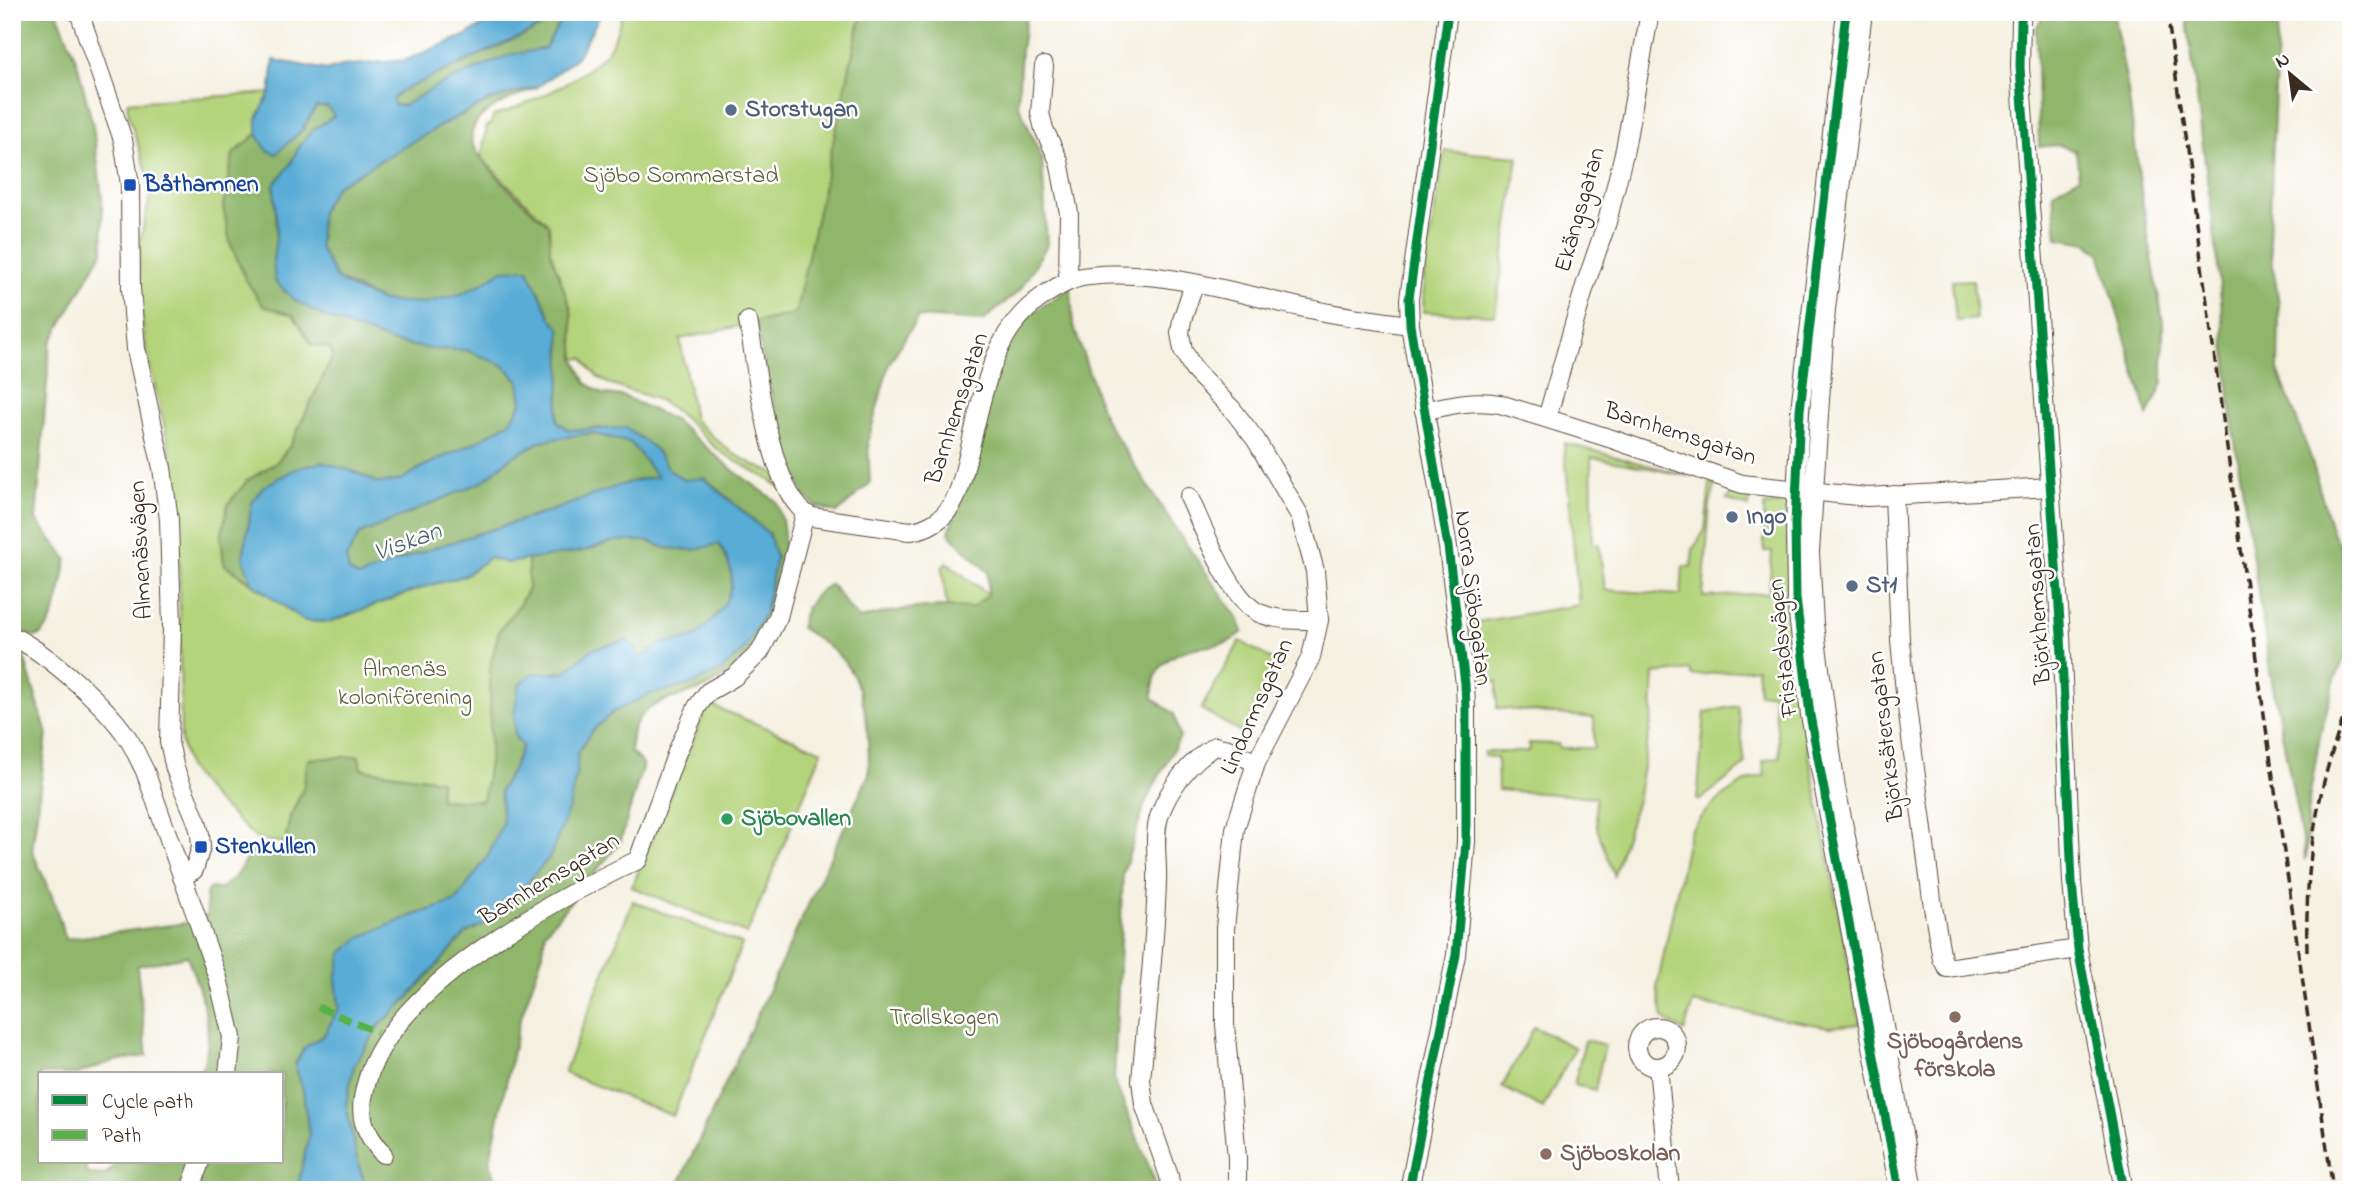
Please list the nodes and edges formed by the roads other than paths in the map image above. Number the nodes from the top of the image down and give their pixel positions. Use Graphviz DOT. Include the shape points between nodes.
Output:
graph roads {
  1 [pos="79,12"];
  2 [pos="1448,12"];
  3 [pos="1650,12"];
  4 [pos="1846,12"];
  5 [pos="1863,12"];
  6 [pos="2023,12"];
  7 [pos="1044,66"];
  8 [pos="1068,281"];
  9 [pos="1194,285"];
  10 [pos="748,321"];
  11 [pos="1410,325"];
  12 [pos="1424,411"];
  13 [pos="1548,418"];
  14 [pos="2050,487"];
  15 [pos="1805,491"];
  16 [pos="1894,495"];
  17 [pos="1189,497"];
  18 [pos="805,514"];
  19 [pos="1319,620"];
  20 [pos="12,636"];
  21 [pos="1256,763"];
  22 [pos="182,877"];
  23 [pos="2078,949"];
  24 [pos="1658,1067"];
  25 [pos="229,1072"];
  26 [pos="383,1154"];
  27 [pos="199,1164"];
  28 [pos="190,1190"];
  29 [pos="1171,1190"];
  30 [pos="1237,1190"];
  31 [pos="1409,1190"];
  32 [pos="1670,1190"];
  33 [pos="1899,1190"];
  34 [pos="1913,1190"];
  35 [pos="2124,1190"];
  1 -- 22 [label="street, Almenäsvägen" via="119,129 130,185 136,349 169,520 170,755 197,822 201,846 194,870"];
  2 -- 11 [label="street, Norra Sjöbogatan" via="1411,273"];
  3 -- 13 [label="street, Ekängsgatan" via="1607,222"];
  4 -- 15 [label="street, Fristadsvägen" via="1806,353"];
  5 -- 15 [label="street, Fristadsvägen"];
  6 -- 14 [label="street, Björkhemsgatan" via="2020,70"];
  7 -- 8 [label="street" via="1040,113 1059,161 1069,213"];
  8 -- 9 [label="street, Barnhemsgatan" via="1089,276 1147,276"];
  8 -- 18 [label="street, Barnhemsgatan" via="1023,313 1000,346 960,486 940,519 910,531"];
  9 -- 11 [label="street, Barnhemsgatan"];
  9 -- 19 [label="street, Lindormsgatan" via="1182,320 1183,350 1194,370 1256,440 1300,516 1315,571"];
  10 -- 18 [label="street" via="768,434 793,502"];
  11 -- 12 [label="street, Norra Sjöbogatan"];
  12 -- 13 [label="street, Barnhemsgatan" via="1487,401"];
  12 -- 31 [label="street, Norra Sjöbogatan" via="1448,547 1465,684 1466,842 1456,955"];
  13 -- 15 [label="street, Barnhemsgatan" via="1742,484"];
  14 -- 16 [label="street, Barnhemsgatan"];
  14 -- 23 [label="street, Björkhemsgatan"];
  15 -- 16 [label="street, Barnhemsgatan"];
  15 -- 33 [label="street, Fristadsvägen" via="1794,557 1810,715"];
  15 -- 34 [label="street, Fristadsvägen" via="1814,624 1836,788"];
  16 -- 23 [label="street, Björksätersgatan" via="1905,692 1942,959 1947,968"];
  17 -- 19 [label="street" via="1245,604 1271,617"];
  18 -- 26 [label="street, Barnhemsgatan" via="778,617 760,652 734,677 708,692 697,707 638,860 558,900 457,968 425,996 380,1048 361,1108 373,1142"];
  19 -- 21 [label="street, Lindormsgatan" via="1311,657"];
  20 -- 22 [label="street" via="50,660 129,739"];
  21 -- 29 [label="street" via="1215,746 1199,755 1173,788 1159,817 1141,1080"];
  21 -- 30 [label="street, Lindormsgatan" via="1235,829 1225,929 1225,1025"];
  22 -- 25 [label="street" via="228,1015 232,1037"];
  23 -- 35 [label="street, Björkhemsgatan"];
  24 -- 32 [label="street"];
  27 -- 28 [label="street"];
}
